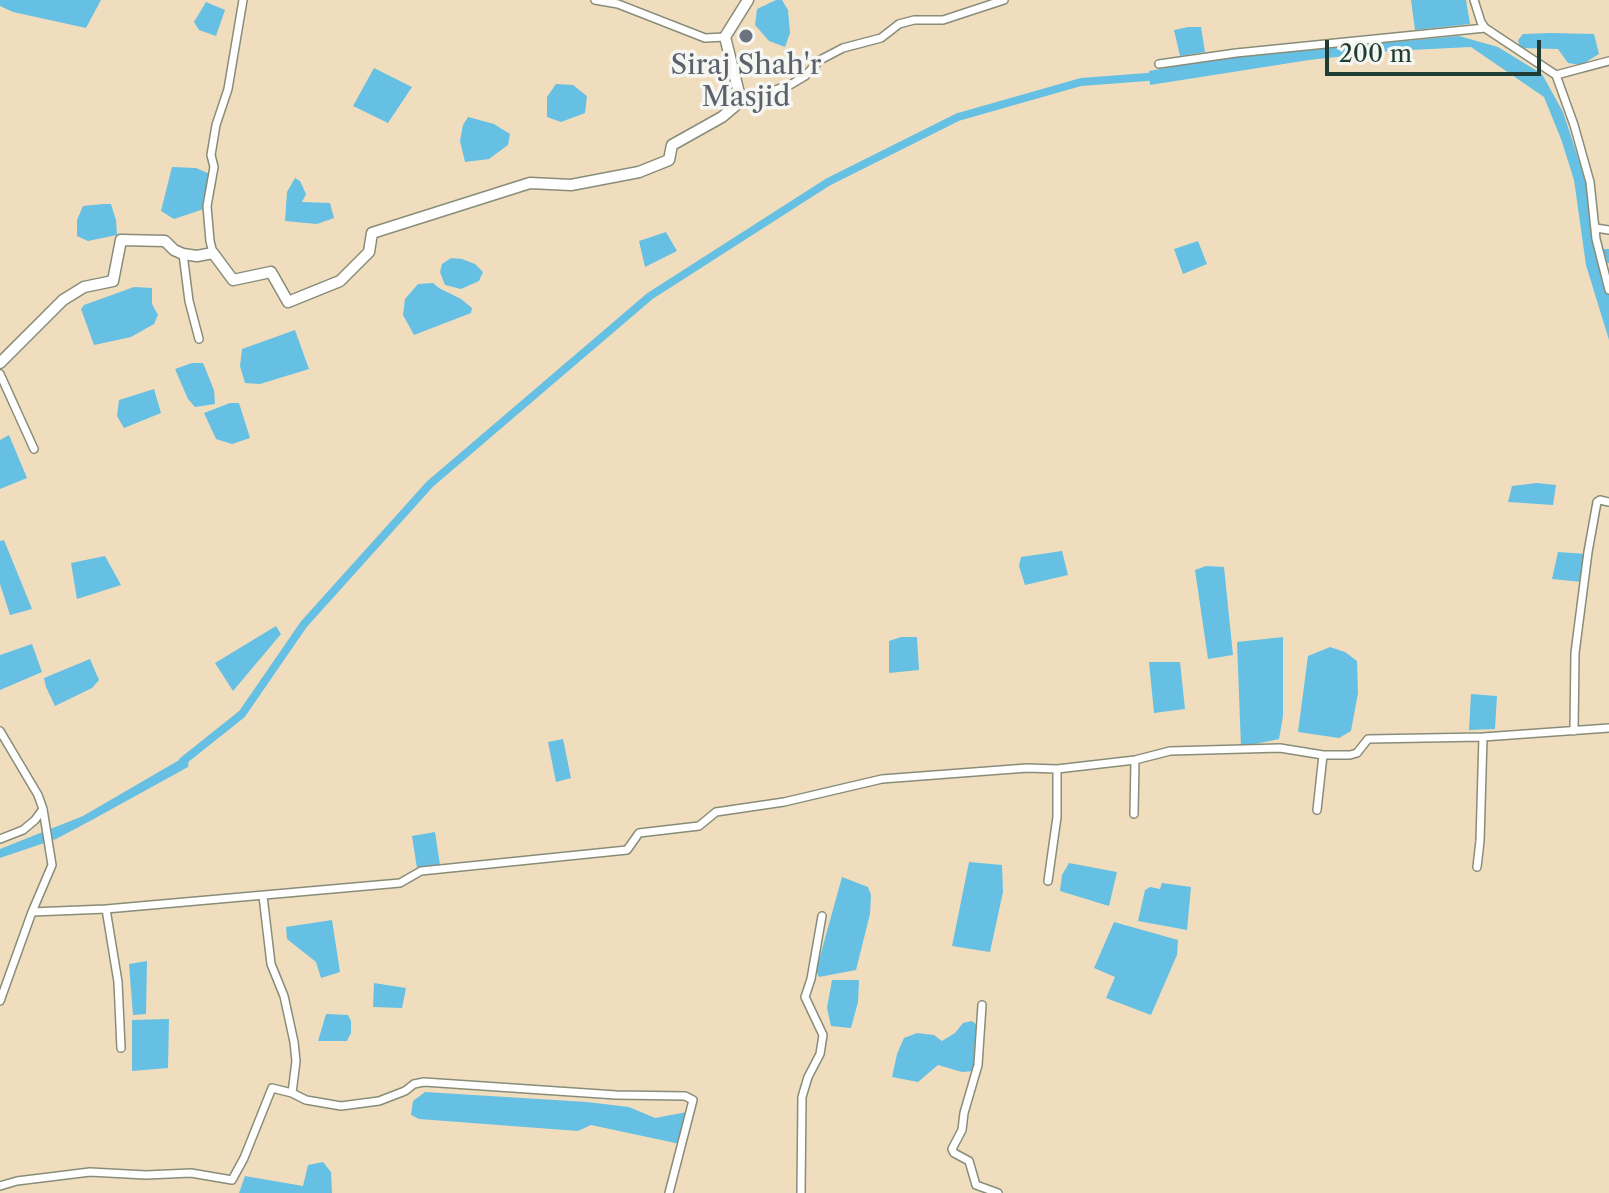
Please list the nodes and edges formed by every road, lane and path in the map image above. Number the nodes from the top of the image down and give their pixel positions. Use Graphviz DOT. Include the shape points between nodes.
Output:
graph roads {
  1 [pos="243,0"];
  2 [pos="595,0"];
  3 [pos="748,0"];
  4 [pos="1004,0"];
  5 [pos="1474,0"];
  6 [pos="1485,28"];
  7 [pos="725,37"];
  8 [pos="1609,61"];
  9 [pos="1159,64"];
  10 [pos="1556,75"];
  11 [pos="741,101"];
  12 [pos="1596,228"];
  13 [pos="1609,230"];
  14 [pos="213,253"];
  15 [pos="183,254"];
  16 [pos="1609,290"];
  17 [pos="199,339"];
  18 [pos="0,363"];
  19 [pos="0,374"];
  20 [pos="34,449"];
  21 [pos="1609,502"];
  22 [pos="1609,728"];
  23 [pos="0,731"];
  24 [pos="1574,731"];
  25 [pos="1483,737"];
  26 [pos="1323,755"];
  27 [pos="1135,760"];
  28 [pos="1057,769"];
  29 [pos="43,809"];
  30 [pos="1317,810"];
  31 [pos="1134,814"];
  32 [pos="0,839"];
  33 [pos="1477,867"];
  34 [pos="1048,881"];
  35 [pos="263,896"];
  36 [pos="106,909"];
  37 [pos="32,912"];
  38 [pos="822,916"];
  39 [pos="0,1001"];
  40 [pos="982,1005"];
  41 [pos="121,1048"];
  42 [pos="292,1093"];
  43 [pos="0,1186"];
  44 [pos="669,1193"];
  45 [pos="801,1193"];
  46 [pos="998,1193"];
  1 -- 14 [label="street" via="211,155 207,206"];
  2 -- 7 [label="street" via="705,38"];
  3 -- 7 [label="street"];
  4 -- 11 [label="street" via="943,20 899,24 881,38 820,60 790,85"];
  5 -- 6 [label="street"];
  6 -- 9 [label="street"];
  6 -- 10 [label="street"];
  7 -- 11 [label="street"];
  8 -- 10 [label="street"];
  10 -- 12 [label="street" via="1590,182"];
  11 -- 14 [label="street" via="672,145 669,160 639,172 571,185 530,183 372,233 369,252 340,281 290,302 271,272 233,280"];
  12 -- 13 [label="street"];
  12 -- 16 [label="street"];
  14 -- 15 [label="street"];
  15 -- 17 [label="street"];
  15 -- 18 [label="street" via="165,241 121,240 113,281 84,287 63,300"];
  19 -- 20 [label="street"];
  21 -- 24 [label="street" via="1597,502 1588,552 1575,653"];
  22 -- 24 [label="street"];
  23 -- 29 [label="street"];
  24 -- 25 [label="street"];
  25 -- 26 [label="street" via="1368,739 1357,753"];
  25 -- 33 [label="street"];
  26 -- 27 [label="street" via="1280,748 1170,751"];
  26 -- 30 [label="street"];
  27 -- 28 [label="street"];
  27 -- 31 [label="street"];
  28 -- 34 [label="street"];
  28 -- 35 [label="street" via="882,779 716,812 699,826 639,833 627,850 421,871 400,883"];
  29 -- 32 [label="street" via="29,826"];
  29 -- 37 [label="street" via="51,867"];
  35 -- 36 [label="street"];
  35 -- 42 [label="street" via="271,964 294,1042"];
  36 -- 37 [label="street"];
  36 -- 41 [label="street" via="118,982"];
  37 -- 39 [label="street"];
  38 -- 45 [label="street" via="805,997 823,1035 802,1097"];
  40 -- 46 [label="street" via="978,1065 952,1149 969,1161 976,1185"];
  42 -- 43 [label="street" via="272,1088 232,1180 191,1173 90,1172"];
  42 -- 44 [label="street" via="341,1106 379,1101 424,1082 685,1096 693,1105"];
}
